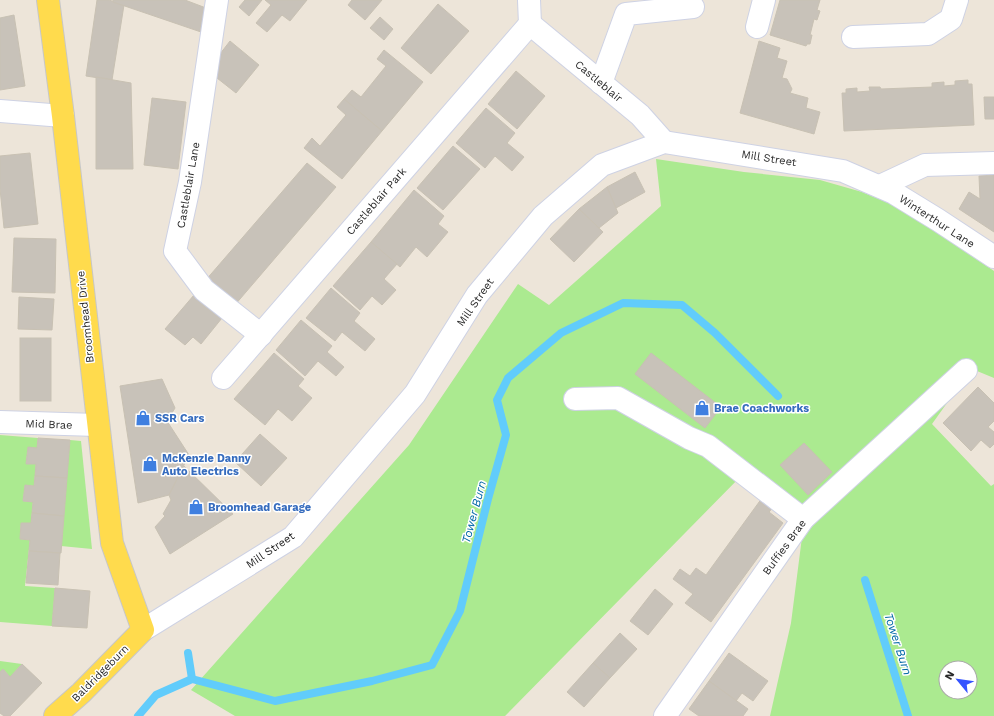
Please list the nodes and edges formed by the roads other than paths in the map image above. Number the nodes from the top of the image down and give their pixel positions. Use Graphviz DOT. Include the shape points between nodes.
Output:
graph roads {
  1 [pos="48,0"];
  2 [pos="217,0"];
  3 [pos="529,0"];
  4 [pos="764,0"];
  5 [pos="957,0"];
  6 [pos="693,7"];
  7 [pos="530,24"];
  8 [pos="757,27"];
  9 [pos="853,37"];
  10 [pos="601,83"];
  11 [pos="0,111"];
  12 [pos="63,116"];
  13 [pos="664,142"];
  14 [pos="994,163"];
  15 [pos="880,186"];
  16 [pos="994,257"];
  17 [pos="260,335"];
  18 [pos="966,370"];
  19 [pos="223,378"];
  20 [pos="575,400"];
  21 [pos="0,422"];
  22 [pos="98,425"];
  23 [pos="803,519"];
  24 [pos="143,630"];
  25 [pos="55,716"];
  26 [pos="665,716"];
  1 -- 12 [label="main road, Broomhead Drive"];
  2 -- 17 [label="street, Castleblair Lane" via="190,182 175,251 204,290"];
  3 -- 7 [label="street"];
  4 -- 8 [label="street"];
  5 -- 9 [label="street" via="951,19 928,34"];
  6 -- 10 [label="street" via="626,14"];
  7 -- 10 [label="street, Castleblair"];
  7 -- 17 [label="street, Castleblair Park"];
  10 -- 13 [label="street, Castleblair" via="640,115"];
  11 -- 12 [label="street"];
  12 -- 22 [label="main road, Broomhead Drive"];
  13 -- 15 [label="street, Mill Street" via="843,171"];
  13 -- 24 [label="street, Mill Street" via="602,165 543,216 477,295 415,394 293,537"];
  14 -- 15 [label="street" via="925,165"];
  15 -- 16 [label="street, Winterthur Lane"];
  17 -- 19 [label="street, Castleblair Park"];
  18 -- 23 [label="street, Buffies Brae"];
  20 -- 23 [label="street" via="618,398 708,446"];
  21 -- 22 [label="street, Mid Brae"];
  22 -- 24 [label="main road, Broomhead Drive" via="112,543"];
  23 -- 26 [label="street, Buffies Brae"];
  24 -- 25 [label="main road, Baldridgeburn"];
}
